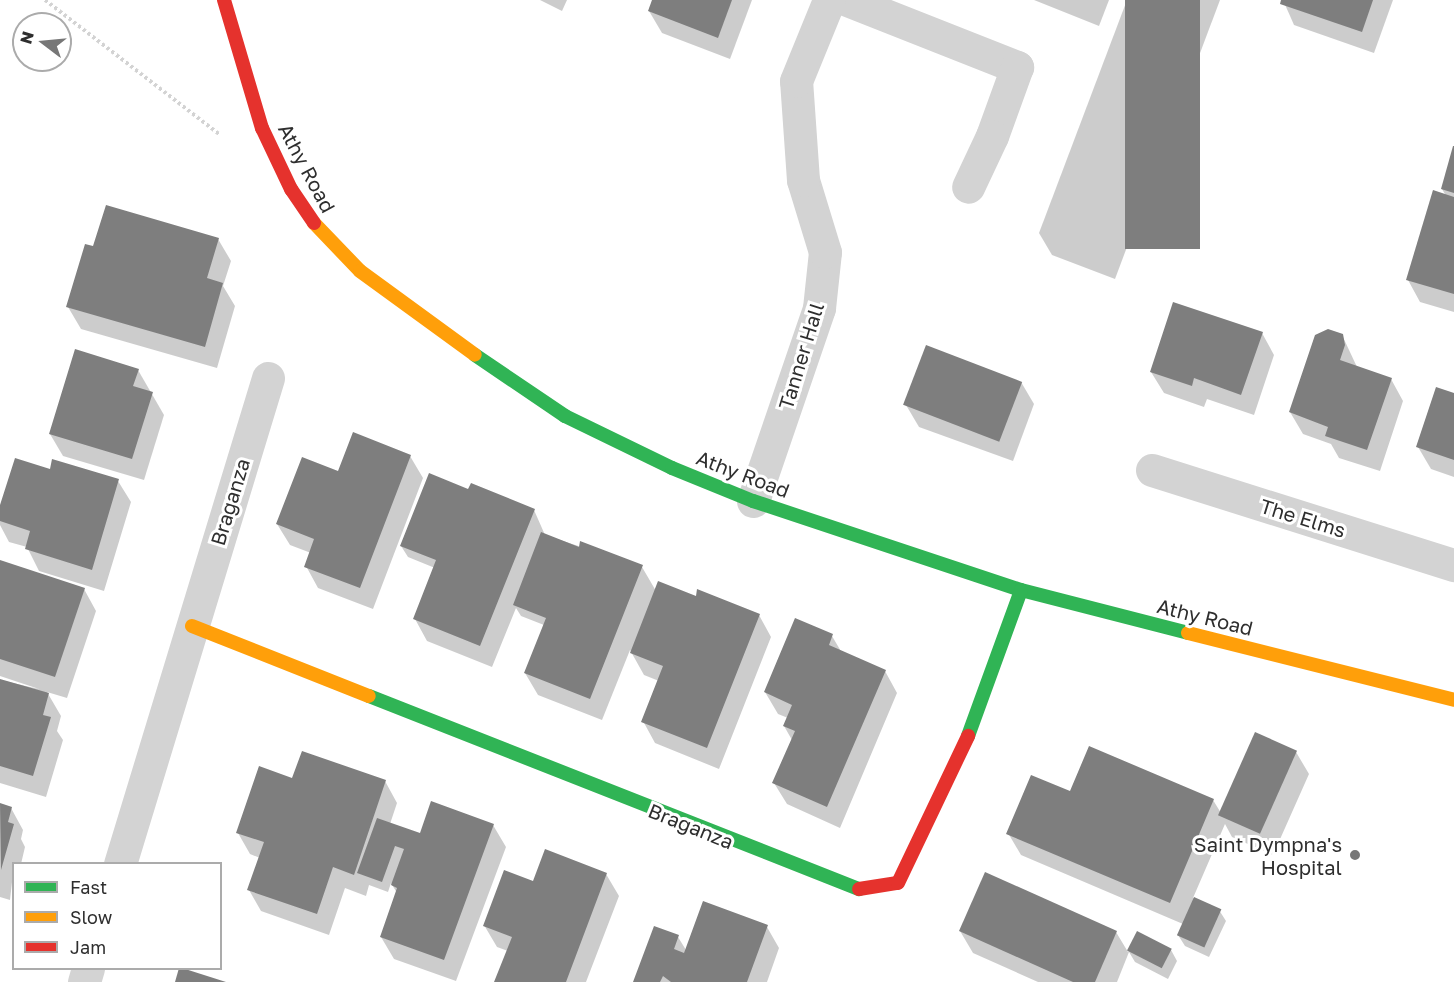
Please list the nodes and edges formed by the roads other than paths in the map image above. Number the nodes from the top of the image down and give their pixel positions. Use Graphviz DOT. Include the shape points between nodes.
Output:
graph roads {
  1 [pos="224,0"];
  2 [pos="829,0"];
  3 [pos="847,0"];
  4 [pos="968,187"];
  5 [pos="268,378"];
  6 [pos="1152,470"];
  7 [pos="753,501"];
  8 [pos="1454,565"];
  9 [pos="1021,590"];
  10 [pos="192,626"];
  11 [pos="1454,700"];
  12 [pos="121,862"];
  1 -- 7 [label="main road, Athy Road" via="268,138 291,189 318,229 360,271 436,329 565,416 672,468"];
  2 -- 7 [label="street, Tanner Hall" via="796,81 803,180 825,252 819,308"];
  3 -- 4 [label="street" via="1017,67"];
  5 -- 10 [label="street, Braganza"];
  6 -- 8 [label="street, The Elms"];
  7 -- 9 [label="main road, Athy Road"];
  9 -- 10 [label="main road, Braganza" via="978,715 898,883 856,889"];
  9 -- 11 [label="main road, Athy Road"];
  10 -- 12 [label="street, Braganza"];
}
